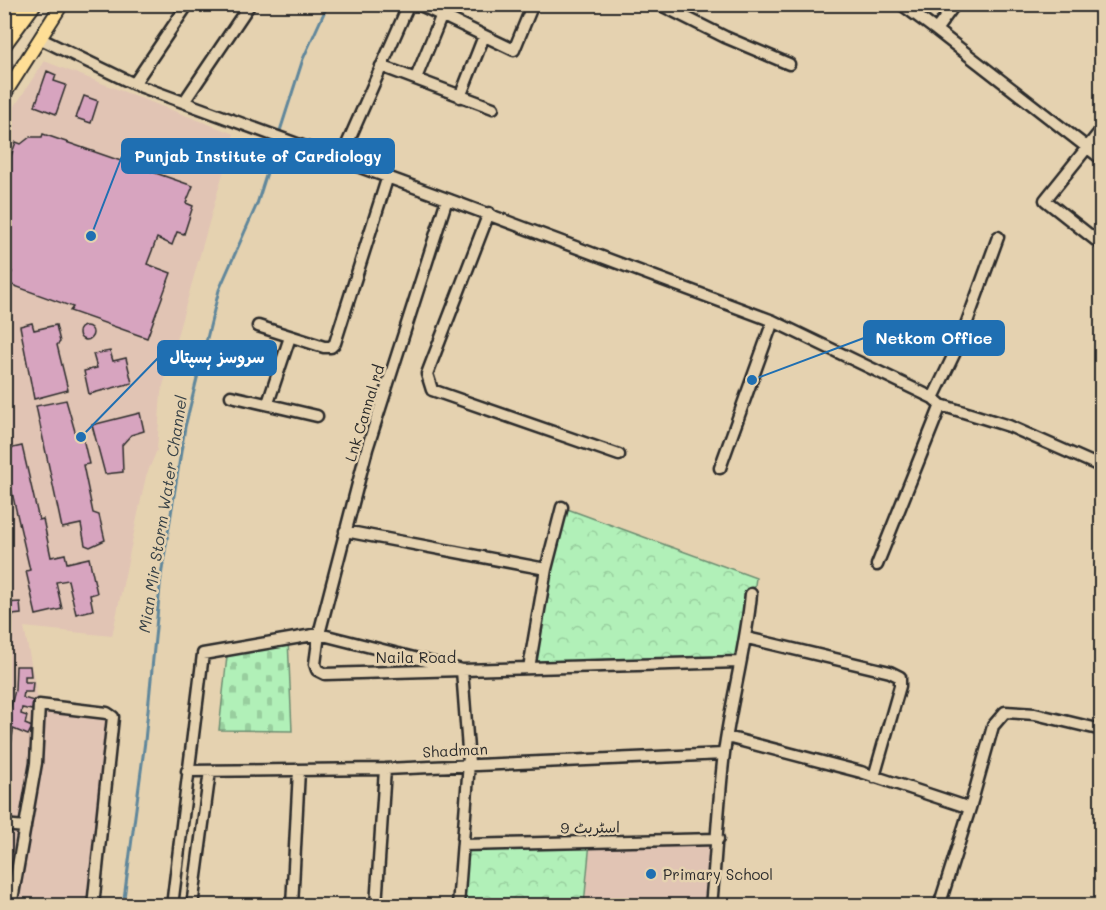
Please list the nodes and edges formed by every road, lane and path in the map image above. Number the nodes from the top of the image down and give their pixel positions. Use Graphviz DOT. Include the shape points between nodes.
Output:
graph roads {
  1 [pos="21,4"];
  2 [pos="35,4"];
  3 [pos="62,4"];
  4 [pos="188,4"];
  5 [pos="250,4"];
  6 [pos="409,4"];
  7 [pos="418,4"];
  8 [pos="533,4"];
  9 [pos="659,4"];
  10 [pos="901,4"];
  11 [pos="955,4"];
  12 [pos="441,17"];
  13 [pos="4,22"];
  14 [pos="4,28"];
  15 [pos="936,30"];
  16 [pos="484,36"];
  17 [pos="40,39"];
  18 [pos="4,46"];
  19 [pos="789,64"];
  20 [pos="381,66"];
  21 [pos="416,78"];
  22 [pos="4,81"];
  23 [pos="134,84"];
  24 [pos="4,95"];
  25 [pos="460,97"];
  26 [pos="184,102"];
  27 [pos="493,108"];
  28 [pos="1101,129"];
  29 [pos="1088,148"];
  30 [pos="341,158"];
  31 [pos="1101,159"];
  32 [pos="388,176"];
  33 [pos="447,199"];
  34 [pos="489,213"];
  35 [pos="998,237"];
  36 [pos="1101,245"];
  37 [pos="773,321"];
  38 [pos="258,326"];
  39 [pos="290,337"];
  40 [pos="231,396"];
  41 [pos="937,401"];
  42 [pos="268,403"];
  43 [pos="317,416"];
  44 [pos="618,454"];
  45 [pos="1101,467"];
  46 [pos="720,468"];
  47 [pos="562,507"];
  48 [pos="345,531"];
  49 [pos="877,565"];
  50 [pos="546,569"];
  51 [pos="752,594"];
  52 [pos="319,634"];
  53 [pos="747,638"];
  54 [pos="739,662"];
  55 [pos="529,668"];
  56 [pos="462,670"];
  57 [pos="1101,730"];
  58 [pos="727,737"];
  59 [pos="724,754"];
  60 [pos="469,764"];
  61 [pos="385,769"];
  62 [pos="299,770"];
  63 [pos="187,771"];
  64 [pos="210,771"];
  65 [pos="874,777"];
  66 [pos="970,808"];
  67 [pos="4,825"];
  68 [pos="25,826"];
  69 [pos="718,839"];
  70 [pos="463,845"];
  71 [pos="10,882"];
  72 [pos="11,906"];
  73 [pos="93,906"];
  74 [pos="172,906"];
  75 [pos="192,906"];
  76 [pos="291,906"];
  77 [pos="376,906"];
  78 [pos="458,906"];
  79 [pos="711,906"];
  80 [pos="939,906"];
  1 -- 13 [label="street"];
  1 -- 14 [label="main road"];
  2 -- 18 [label="main road"];
  3 -- 17 [label="main road"];
  4 -- 23 [label="street"];
  5 -- 26 [label="street"];
  6 -- 20 [label="street"];
  7 -- 12 [label="street"];
  8 -- 16 [label="street" via="514,50"];
  9 -- 19 [label="street"];
  10 -- 15 [label="street"];
  11 -- 15 [label="street"];
  12 -- 16 [label="street"];
  12 -- 21 [label="street"];
  15 -- 29 [label="street"];
  16 -- 25 [label="street"];
  17 -- 22 [label="main road"];
  17 -- 23 [label="street"];
  17 -- 24 [label="main road"];
  20 -- 21 [label="street"];
  20 -- 30 [label="street"];
  21 -- 25 [label="street"];
  23 -- 26 [label="street"];
  25 -- 27 [label="street"];
  26 -- 30 [label="street"];
  28 -- 29 [label="street"];
  29 -- 31 [label="street"];
  29 -- 36 [label="street" via="1045,200"];
  30 -- 32 [label="street"];
  32 -- 33 [label="street"];
  32 -- 39 [label="street" via="335,343 324,348"];
  33 -- 34 [label="street"];
  33 -- 48 [label="street, Lnk Cannal rd"];
  34 -- 37 [label="street"];
  34 -- 44 [label="street" via="427,374 428,383 432,390"];
  35 -- 41 [label="street"];
  37 -- 41 [label="street"];
  37 -- 46 [label="street"];
  38 -- 39 [label="street"];
  39 -- 42 [label="street"];
  40 -- 42 [label="street"];
  41 -- 45 [label="street" via="1009,426"];
  41 -- 49 [label="street"];
  42 -- 43 [label="street"];
  47 -- 50 [label="street"];
  48 -- 50 [label="street"];
  48 -- 52 [label="street, Lnk Cannal rd"];
  50 -- 55 [label="street"];
  51 -- 53 [label="street"];
  52 -- 56 [label="street"];
  52 -- 56 [label="street, Naila Road" via="315,664 325,674"];
  52 -- 63 [label="street" via="203,654"];
  53 -- 54 [label="street"];
  53 -- 65 [label="street" via="900,677"];
  54 -- 55 [label="street"];
  54 -- 58 [label="street"];
  55 -- 56 [label="street"];
  56 -- 60 [label="street, Naila Road"];
  57 -- 66 [label="street" via="1035,714 1005,712 993,726"];
  58 -- 59 [label="street"];
  58 -- 65 [label="street"];
  59 -- 60 [label="street, Shadman"];
  59 -- 69 [label="street"];
  60 -- 61 [label="street, Shadman"];
  60 -- 70 [label="street, Naila Road"];
  61 -- 62 [label="street, Shadman"];
  61 -- 77 [label="street"];
  62 -- 64 [label="street, Shadman"];
  62 -- 76 [label="street"];
  63 -- 64 [label="street, Shadman"];
  63 -- 74 [label="street"];
  64 -- 75 [label="street"];
  65 -- 66 [label="street"];
  66 -- 80 [label="street"];
  67 -- 68 [label="street"];
  68 -- 71 [label="street"];
  68 -- 73 [label="street" via="36,763 39,705 113,717"];
  69 -- 70 [label="street, اسٹریٹ 9"];
  69 -- 79 [label="street"];
  70 -- 78 [label="street, Naila Road"];
  71 -- 72 [label="street"];
}
